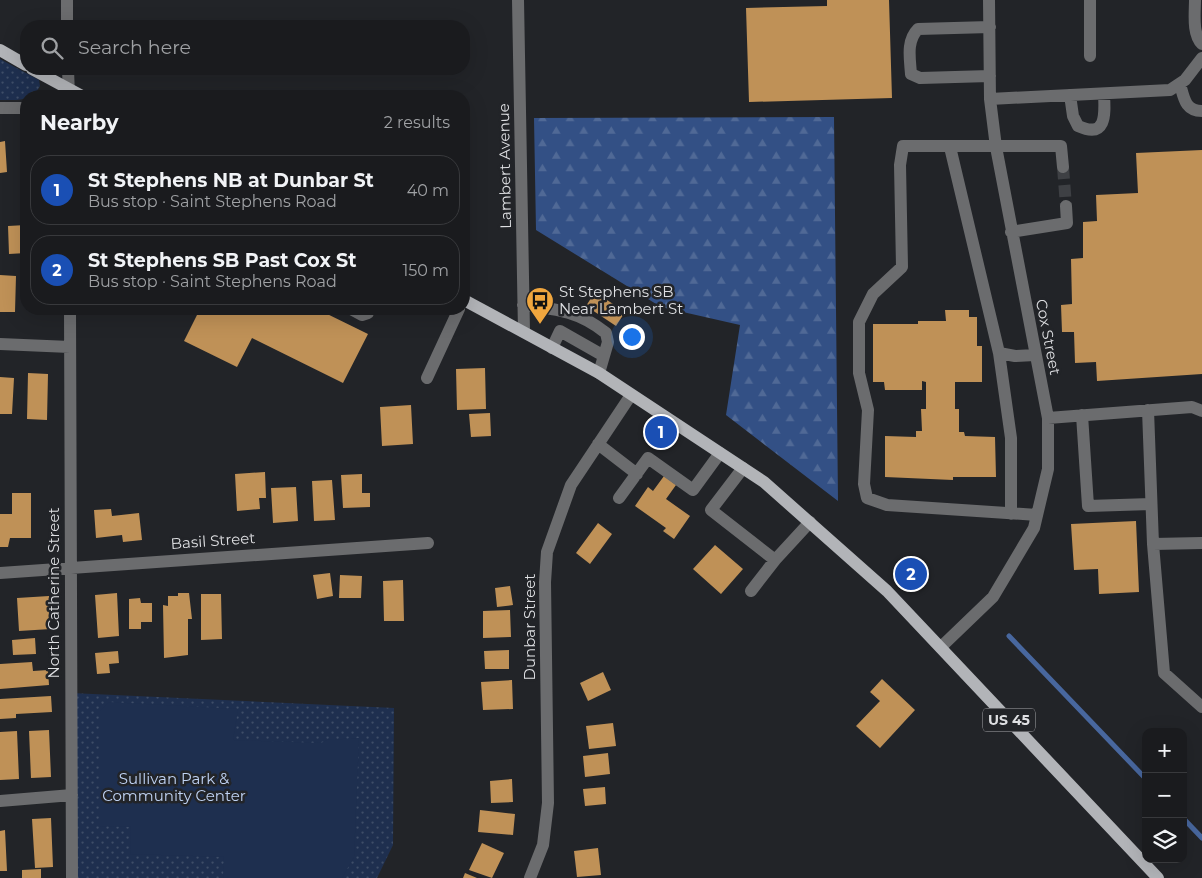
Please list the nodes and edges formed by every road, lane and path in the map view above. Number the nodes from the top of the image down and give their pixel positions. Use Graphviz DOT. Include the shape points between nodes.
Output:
graph roads {
  1 [pos="67,0"];
  2 [pos="518,0"];
  3 [pos="990,0"];
  4 [pos="1090,0"];
  5 [pos="1195,0"];
  6 [pos="68,20"];
  7 [pos="990,27"];
  8 [pos="1202,44"];
  9 [pos="0,50"];
  10 [pos="1090,56"];
  11 [pos="1202,58"];
  12 [pos="20,62"];
  13 [pos="41,75"];
  14 [pos="68,75"];
  15 [pos="990,76"];
  16 [pos="1180,84"];
  17 [pos="64,90"];
  18 [pos="69,90"];
  19 [pos="1104,94"];
  20 [pos="1070,95"];
  21 [pos="990,99"];
  22 [pos="0,108"];
  23 [pos="20,108"];
  24 [pos="1202,111"];
  25 [pos="950,147"];
  26 [pos="996,147"];
  27 [pos="1063,167"];
  28 [pos="1066,206"];
  29 [pos="1011,232"];
  30 [pos="470,303"];
  31 [pos="523,305"];
  32 [pos="563,310"];
  33 [pos="70,315"];
  34 [pos="456,315"];
  35 [pos="560,331"];
  36 [pos="524,332"];
  37 [pos="0,344"];
  38 [pos="70,346"];
  39 [pos="552,348"];
  40 [pos="999,352"];
  41 [pos="1035,355"];
  42 [pos="604,356"];
  43 [pos="599,373"];
  44 [pos="427,378"];
  45 [pos="631,394"];
  46 [pos="1148,410"];
  47 [pos="1202,411"];
  48 [pos="1082,415"];
  49 [pos="1048,418"];
  50 [pos="598,444"];
  51 [pos="720,453"];
  52 [pos="743,468"];
  53 [pos="637,474"];
  54 [pos="619,498"];
  55 [pos="1151,504"];
  56 [pos="1012,514"];
  57 [pos="1037,515"];
  58 [pos="810,522"];
  59 [pos="428,543"];
  60 [pos="1202,543"];
  61 [pos="1153,544"];
  62 [pos="775,560"];
  63 [pos="70,567"];
  64 [pos="0,573"];
  65 [pos="751,591"];
  66 [pos="941,647"];
  67 [pos="1202,707"];
  68 [pos="72,795"];
  69 [pos="0,801"];
  70 [pos="72,878"];
  71 [pos="530,878"];
  72 [pos="1158,878"];
  1 -- 6 [label="street"];
  2 -- 31 [label="street, Lambert Avenue"];
  3 -- 7 [label="street, Cox Street"];
  4 -- 10 [label="street"];
  5 -- 8 [label="street" via="1194,23"];
  7 -- 15 [label="street, Cox Street"];
  7 -- 15 [label="street" via="918,29 912,35 910,51 911,74 920,78"];
  9 -- 12 [label="main road"];
  11 -- 16 [label="street"];
  13 -- 17 [label="main road"];
  14 -- 18 [label="street"];
  15 -- 21 [label="street, Cox Street"];
  16 -- 19 [label="street" via="1170,90"];
  16 -- 24 [label="street" via="1186,105"];
  19 -- 20 [label="street"];
  19 -- 20 [label="street" via="1104,120 1093,130 1078,126"];
  20 -- 21 [label="street"];
  21 -- 26 [label="street, Cox Street"];
  22 -- 23 [label="street"];
  25 -- 26 [label="street"];
  25 -- 40 [label="street"];
  25 -- 56 [label="street" via="902,146 902,267 873,294 859,322 859,373 868,410 864,484 867,498 887,505"];
  26 -- 27 [label="street" via="1061,146"];
  26 -- 29 [label="street, Cox Street"];
  28 -- 29 [label="street" via="1067,224"];
  29 -- 41 [label="street, Cox Street"];
  30 -- 36 [label="main road, US 45"];
  31 -- 32 [label="street"];
  31 -- 36 [label="street, Lambert Avenue"];
  32 -- 35 [label="street"];
  32 -- 42 [label="street" via="593,322 606,333 608,342"];
  33 -- 38 [label="street, North Catherine Street"];
  34 -- 44 [label="street"];
  35 -- 39 [label="street"];
  35 -- 42 [label="street"];
  36 -- 39 [label="main road, US 45"];
  37 -- 38 [label="street"];
  38 -- 63 [label="street, North Catherine Street"];
  39 -- 43 [label="main road, US 45"];
  40 -- 41 [label="street" via="1015,356"];
  40 -- 56 [label="street" via="1011,438"];
  41 -- 49 [label="street, Cox Street"];
  42 -- 43 [label="street"];
  43 -- 45 [label="main road, US 45"];
  45 -- 50 [label="street, Dunbar Street"];
  45 -- 51 [label="main road, US 45"];
  46 -- 47 [label="street" via="1192,407"];
  46 -- 48 [label="street"];
  46 -- 55 [label="street"];
  48 -- 49 [label="street"];
  48 -- 55 [label="street" via="1088,506"];
  49 -- 57 [label="street, Cox Street" via="1048,469"];
  50 -- 53 [label="street"];
  50 -- 71 [label="street, Dunbar Street" via="571,485 547,552 548,803 543,845"];
  51 -- 52 [label="main road, US 45"];
  51 -- 53 [label="street" via="693,490 648,458"];
  52 -- 58 [label="main road, US 45"];
  52 -- 62 [label="street" via="711,510"];
  53 -- 54 [label="street"];
  55 -- 61 [label="street"];
  56 -- 57 [label="street"];
  57 -- 66 [label="street, Cox Street" via="1034,528 992,597"];
  58 -- 62 [label="street"];
  58 -- 66 [label="main road, US 45" via="887,591"];
  59 -- 63 [label="street, Basil Street"];
  60 -- 61 [label="street"];
  61 -- 67 [label="street" via="1164,674"];
  62 -- 65 [label="street"];
  63 -- 64 [label="street, Basil Street"];
  63 -- 68 [label="street, North Catherine Street"];
  66 -- 72 [label="main road, US 45"];
  68 -- 69 [label="street"];
  68 -- 70 [label="street, North Catherine Street"];
}
